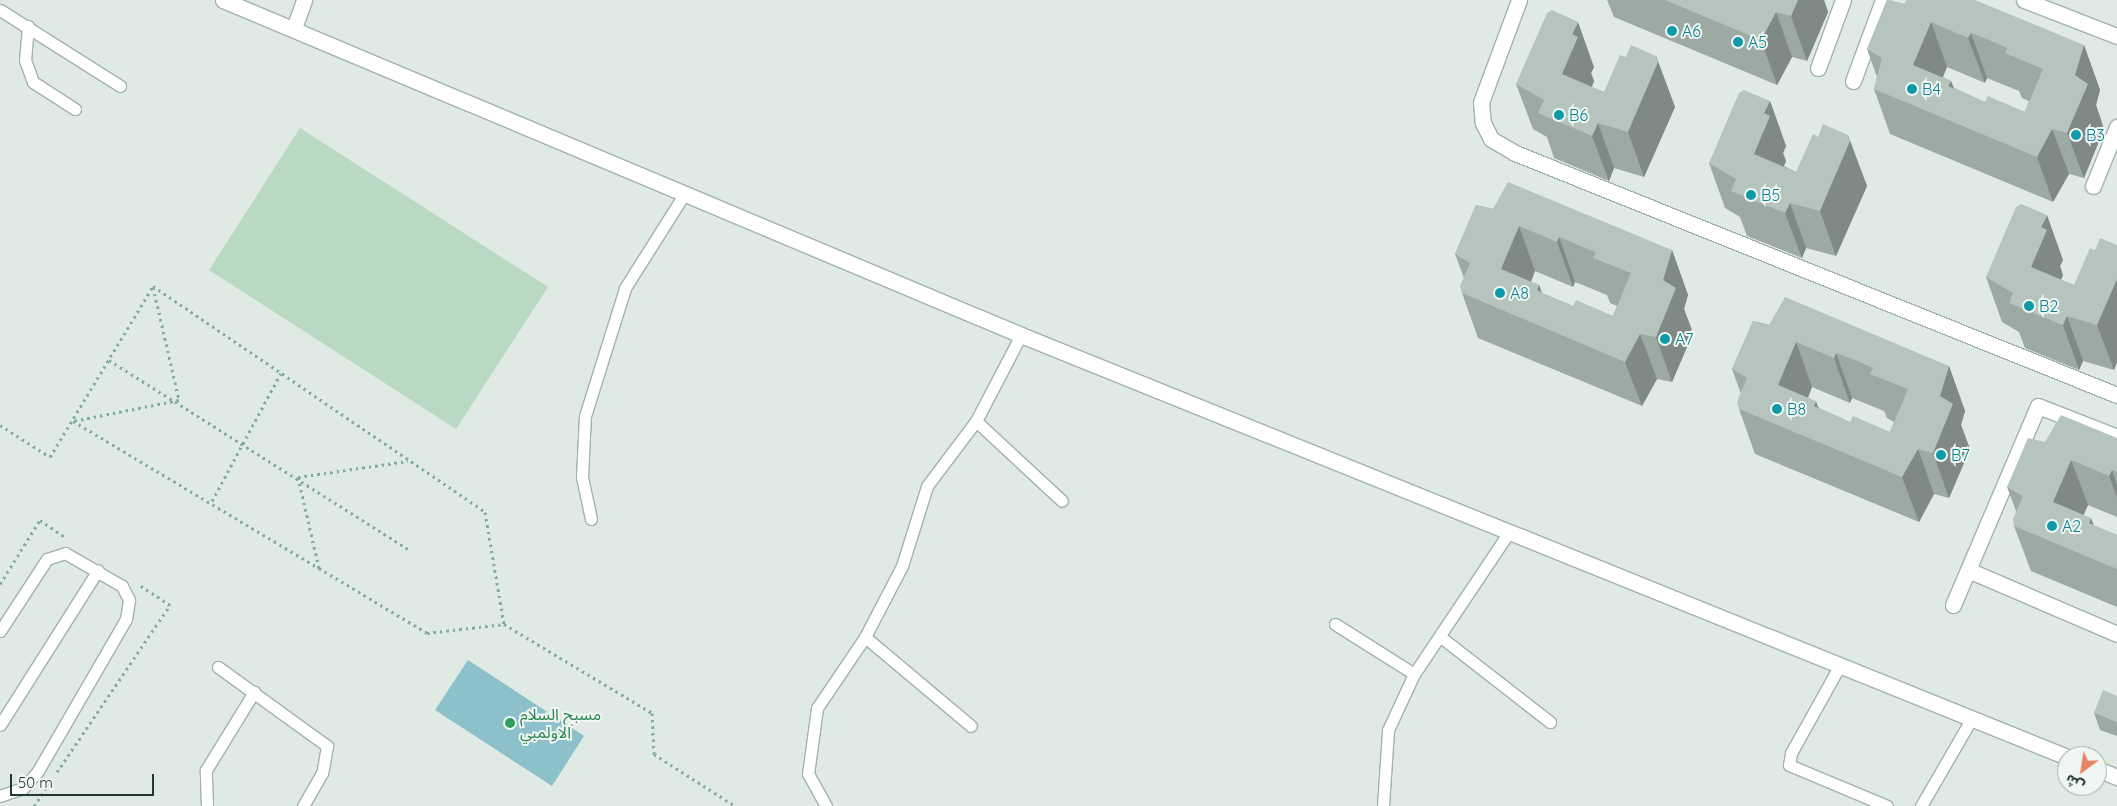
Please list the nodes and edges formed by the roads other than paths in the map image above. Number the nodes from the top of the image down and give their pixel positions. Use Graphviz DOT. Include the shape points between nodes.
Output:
graph roads {
  1 [pos="2,0"];
  2 [pos="223,0"];
  3 [pos="304,0"];
  4 [pos="1519,0"];
  5 [pos="1842,0"];
  6 [pos="1883,0"];
  7 [pos="2024,0"];
  8 [pos="0,4"];
  9 [pos="0,10"];
  10 [pos="28,26"];
  11 [pos="294,28"];
  12 [pos="2117,36"];
  13 [pos="1818,68"];
  14 [pos="1853,81"];
  15 [pos="120,86"];
  16 [pos="75,108"];
  17 [pos="2117,127"];
  18 [pos="2093,186"];
  19 [pos="685,193"];
  20 [pos="1021,335"];
  21 [pos="2117,395"];
  22 [pos="976,421"];
  23 [pos="2117,437"];
  24 [pos="1062,501"];
  25 [pos="591,519"];
  26 [pos="1509,532"];
  27 [pos="98,570"];
  28 [pos="1968,570"];
  29 [pos="1953,605"];
  30 [pos="1335,624"];
  31 [pos="0,631"];
  32 [pos="2117,634"];
  33 [pos="865,637"];
  34 [pos="1442,638"];
  35 [pos="1840,666"];
  36 [pos="218,667"];
  37 [pos="1414,674"];
  38 [pos="254,692"];
  39 [pos="1972,718"];
  40 [pos="1550,722"];
  41 [pos="0,725"];
  42 [pos="971,726"];
  43 [pos="2057,753"];
  44 [pos="0,796"];
  45 [pos="206,806"];
  46 [pos="303,806"];
  47 [pos="826,806"];
  48 [pos="1383,806"];
  49 [pos="1887,806"];
  50 [pos="1921,806"];
  1 -- 8 [label="lane"];
  2 -- 11 [label="street"];
  3 -- 11 [label="street"];
  4 -- 21 [label="street" via="1481,102 1483,124 1491,139 1515,153"];
  5 -- 13 [label="street"];
  6 -- 14 [label="street"];
  7 -- 12 [label="street"];
  9 -- 10 [label="lane"];
  10 -- 15 [label="lane"];
  10 -- 16 [label="lane" via="25,60 34,82"];
  11 -- 19 [label="street"];
  17 -- 18 [label="street"];
  19 -- 20 [label="street"];
  19 -- 25 [label="lane" via="625,288 585,416 582,477"];
  20 -- 22 [label="lane"];
  20 -- 26 [label="street"];
  22 -- 24 [label="lane"];
  22 -- 33 [label="lane" via="927,486 902,566"];
  23 -- 28 [label="street" via="2038,406"];
  26 -- 34 [label="lane"];
  26 -- 35 [label="street"];
  27 -- 31 [label="lane" via="65,553 47,559"];
  27 -- 41 [label="lane"];
  27 -- 44 [label="lane" via="126,593 126,619 38,771 23,788"];
  28 -- 29 [label="street"];
  28 -- 32 [label="street"];
  30 -- 37 [label="lane"];
  33 -- 42 [label="lane"];
  33 -- 47 [label="lane" via="817,708 808,774"];
  34 -- 37 [label="lane"];
  34 -- 40 [label="lane"];
  35 -- 39 [label="street"];
  35 -- 49 [label="lane" via="1791,753 1789,765"];
  36 -- 38 [label="lane"];
  37 -- 48 [label="lane" via="1388,730"];
  38 -- 45 [label="lane" via="206,770"];
  38 -- 46 [label="lane" via="327,746 322,773"];
  39 -- 43 [label="street"];
  39 -- 50 [label="lane"];
}
